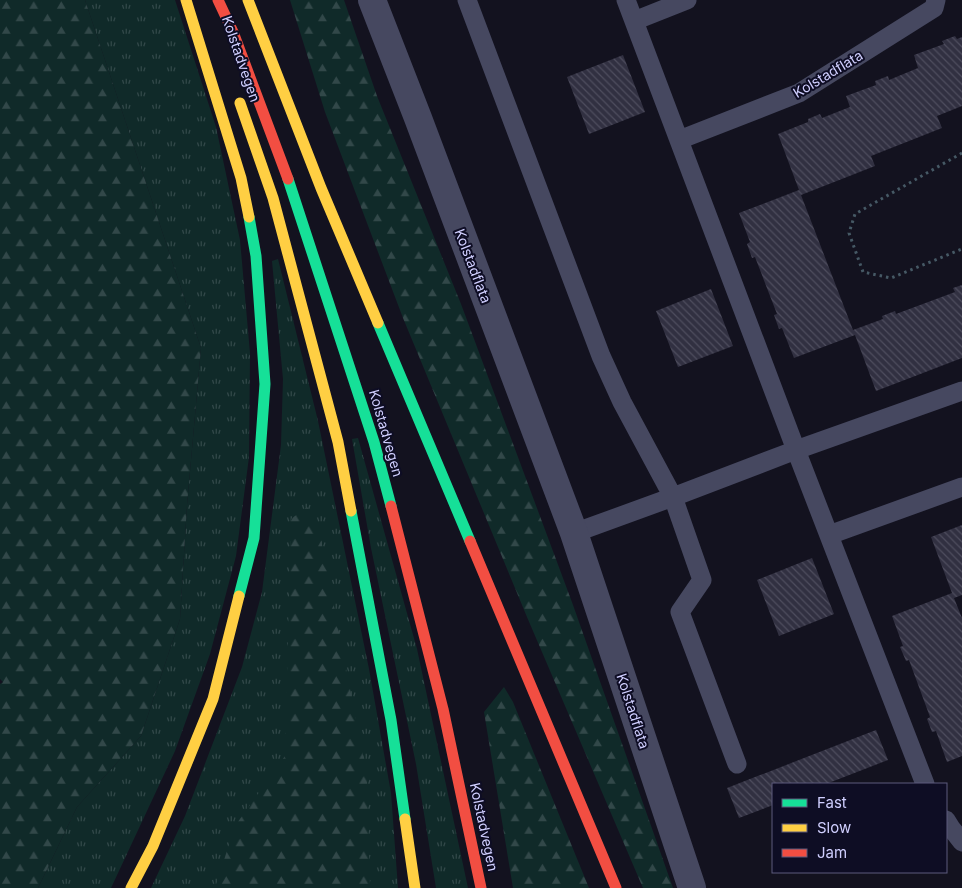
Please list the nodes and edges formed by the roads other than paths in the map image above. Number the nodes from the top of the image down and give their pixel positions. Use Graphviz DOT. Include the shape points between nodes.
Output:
graph roads {
  1 [pos="186,0"];
  2 [pos="218,0"];
  3 [pos="248,0"];
  4 [pos="372,0"];
  5 [pos="467,0"];
  6 [pos="626,0"];
  7 [pos="687,0"];
  8 [pos="936,0"];
  9 [pos="634,21"];
  10 [pos="237,94"];
  11 [pos="679,140"];
  12 [pos="962,391"];
  13 [pos="796,450"];
  14 [pos="962,487"];
  15 [pos="673,497"];
  16 [pos="574,533"];
  17 [pos="829,535"];
  18 [pos="737,764"];
  19 [pos="925,783"];
  20 [pos="947,822"];
  21 [pos="962,842"];
  22 [pos="131,888"];
  23 [pos="415,888"];
  24 [pos="481,888"];
  25 [pos="616,888"];
  26 [pos="692,888"];
  1 -- 22 [label="main road" via="241,178 256,256 266,384 254,538 213,698 153,846"];
  2 -- 24 [label="main road, Kolstadvegen" via="293,191 374,442 443,709"];
  3 -- 25 [label="main road" via="321,188"];
  4 -- 16 [label="street, Kolstadflata"];
  5 -- 15 [label="lane" via="601,356"];
  6 -- 9 [label="lane"];
  7 -- 9 [label="lane"];
  8 -- 11 [label="lane, Kolstadflata" via="934,8 799,93"];
  9 -- 11 [label="lane"];
  10 -- 23 [label="main road, Kolstadvegen" via="273,198 338,442 391,720"];
  11 -- 13 [label="lane"];
  12 -- 13 [label="lane"];
  13 -- 15 [label="lane"];
  13 -- 17 [label="lane"];
  14 -- 17 [label="lane"];
  15 -- 16 [label="lane"];
  15 -- 18 [label="lane" via="702,580 680,612"];
  16 -- 26 [label="street, Kolstadflata"];
  17 -- 19 [label="lane"];
  20 -- 21 [label="lane"];
}
